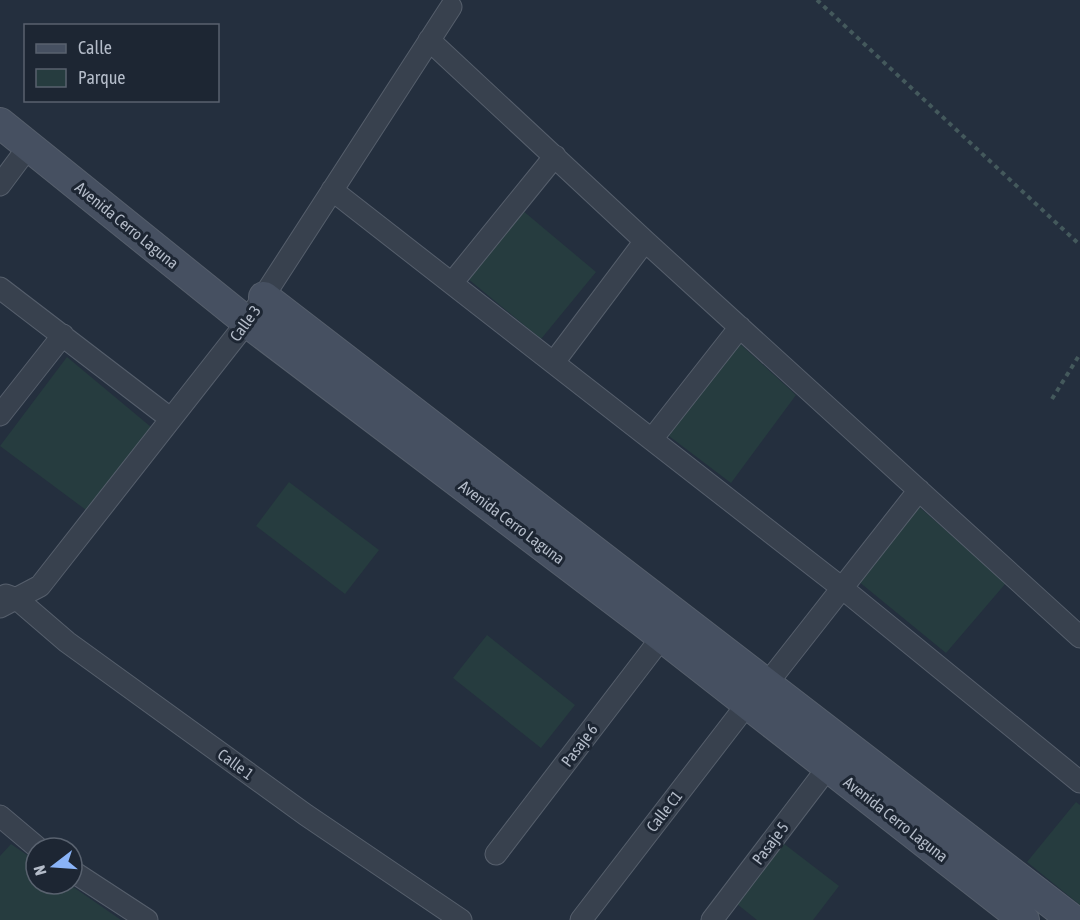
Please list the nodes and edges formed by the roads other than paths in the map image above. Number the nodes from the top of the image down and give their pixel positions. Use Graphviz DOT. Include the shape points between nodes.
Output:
graph roads {
  1 [pos="451,6"];
  2 [pos="429,40"];
  3 [pos="0,123"];
  4 [pos="28,146"];
  5 [pos="555,156"];
  6 [pos="0,185"];
  7 [pos="332,190"];
  8 [pos="645,241"];
  9 [pos="452,283"];
  10 [pos="0,288"];
  11 [pos="264,297"];
  12 [pos="247,322"];
  13 [pos="740,327"];
  14 [pos="63,335"];
  15 [pos="554,362"];
  16 [pos="0,415"];
  17 [pos="171,420"];
  18 [pos="652,439"];
  19 [pos="919,490"];
  20 [pos="842,588"];
  21 [pos="6,599"];
  22 [pos="662,637"];
  23 [pos="1080,637"];
  24 [pos="757,694"];
  25 [pos="829,766"];
  26 [pos="1080,782"];
  27 [pos="0,816"];
  28 [pos="24,836"];
  29 [pos="496,854"];
  30 [pos="84,879"];
  31 [pos="147,920"];
  32 [pos="461,920"];
  33 [pos="581,920"];
  34 [pos="712,920"];
  35 [pos="1024,920"];
  36 [pos="1073,920"];
  1 -- 2 [label="street, Calle 3"];
  2 -- 5 [label="street"];
  2 -- 7 [label="street, Calle 3"];
  3 -- 4 [label="street, Avenida Cerro Laguna"];
  4 -- 6 [label="street"];
  4 -- 12 [label="street, Avenida Cerro Laguna"];
  5 -- 8 [label="street"];
  5 -- 9 [label="street"];
  7 -- 9 [label="street"];
  7 -- 11 [label="street, Calle 3"];
  8 -- 13 [label="street"];
  8 -- 15 [label="street"];
  9 -- 15 [label="street"];
  10 -- 14 [label="street"];
  11 -- 12 [label="street, Calle 3"];
  11 -- 24 [label="street"];
  12 -- 17 [label="street, Calle 3"];
  12 -- 22 [label="street, Avenida Cerro Laguna"];
  13 -- 18 [label="street"];
  13 -- 19 [label="street"];
  14 -- 16 [label="street"];
  14 -- 17 [label="street"];
  15 -- 18 [label="street"];
  17 -- 21 [label="street, Calle 3" via="40,586"];
  18 -- 20 [label="street"];
  19 -- 20 [label="street, Calle C1"];
  19 -- 23 [label="street"];
  20 -- 24 [label="street, Calle C1"];
  20 -- 26 [label="street"];
  21 -- 32 [label="street, Calle 1" via="306,816"];
  22 -- 24 [label="street, Avenida Cerro Laguna"];
  22 -- 29 [label="street, Pasaje 6"];
  24 -- 25 [label="street, Avenida Cerro Laguna"];
  24 -- 33 [label="street, Calle C1"];
  24 -- 36 [label="street"];
  25 -- 34 [label="street, Pasaje 5"];
  25 -- 35 [label="street, Avenida Cerro Laguna"];
  27 -- 28 [label="street"];
  30 -- 31 [label="street"];
}
